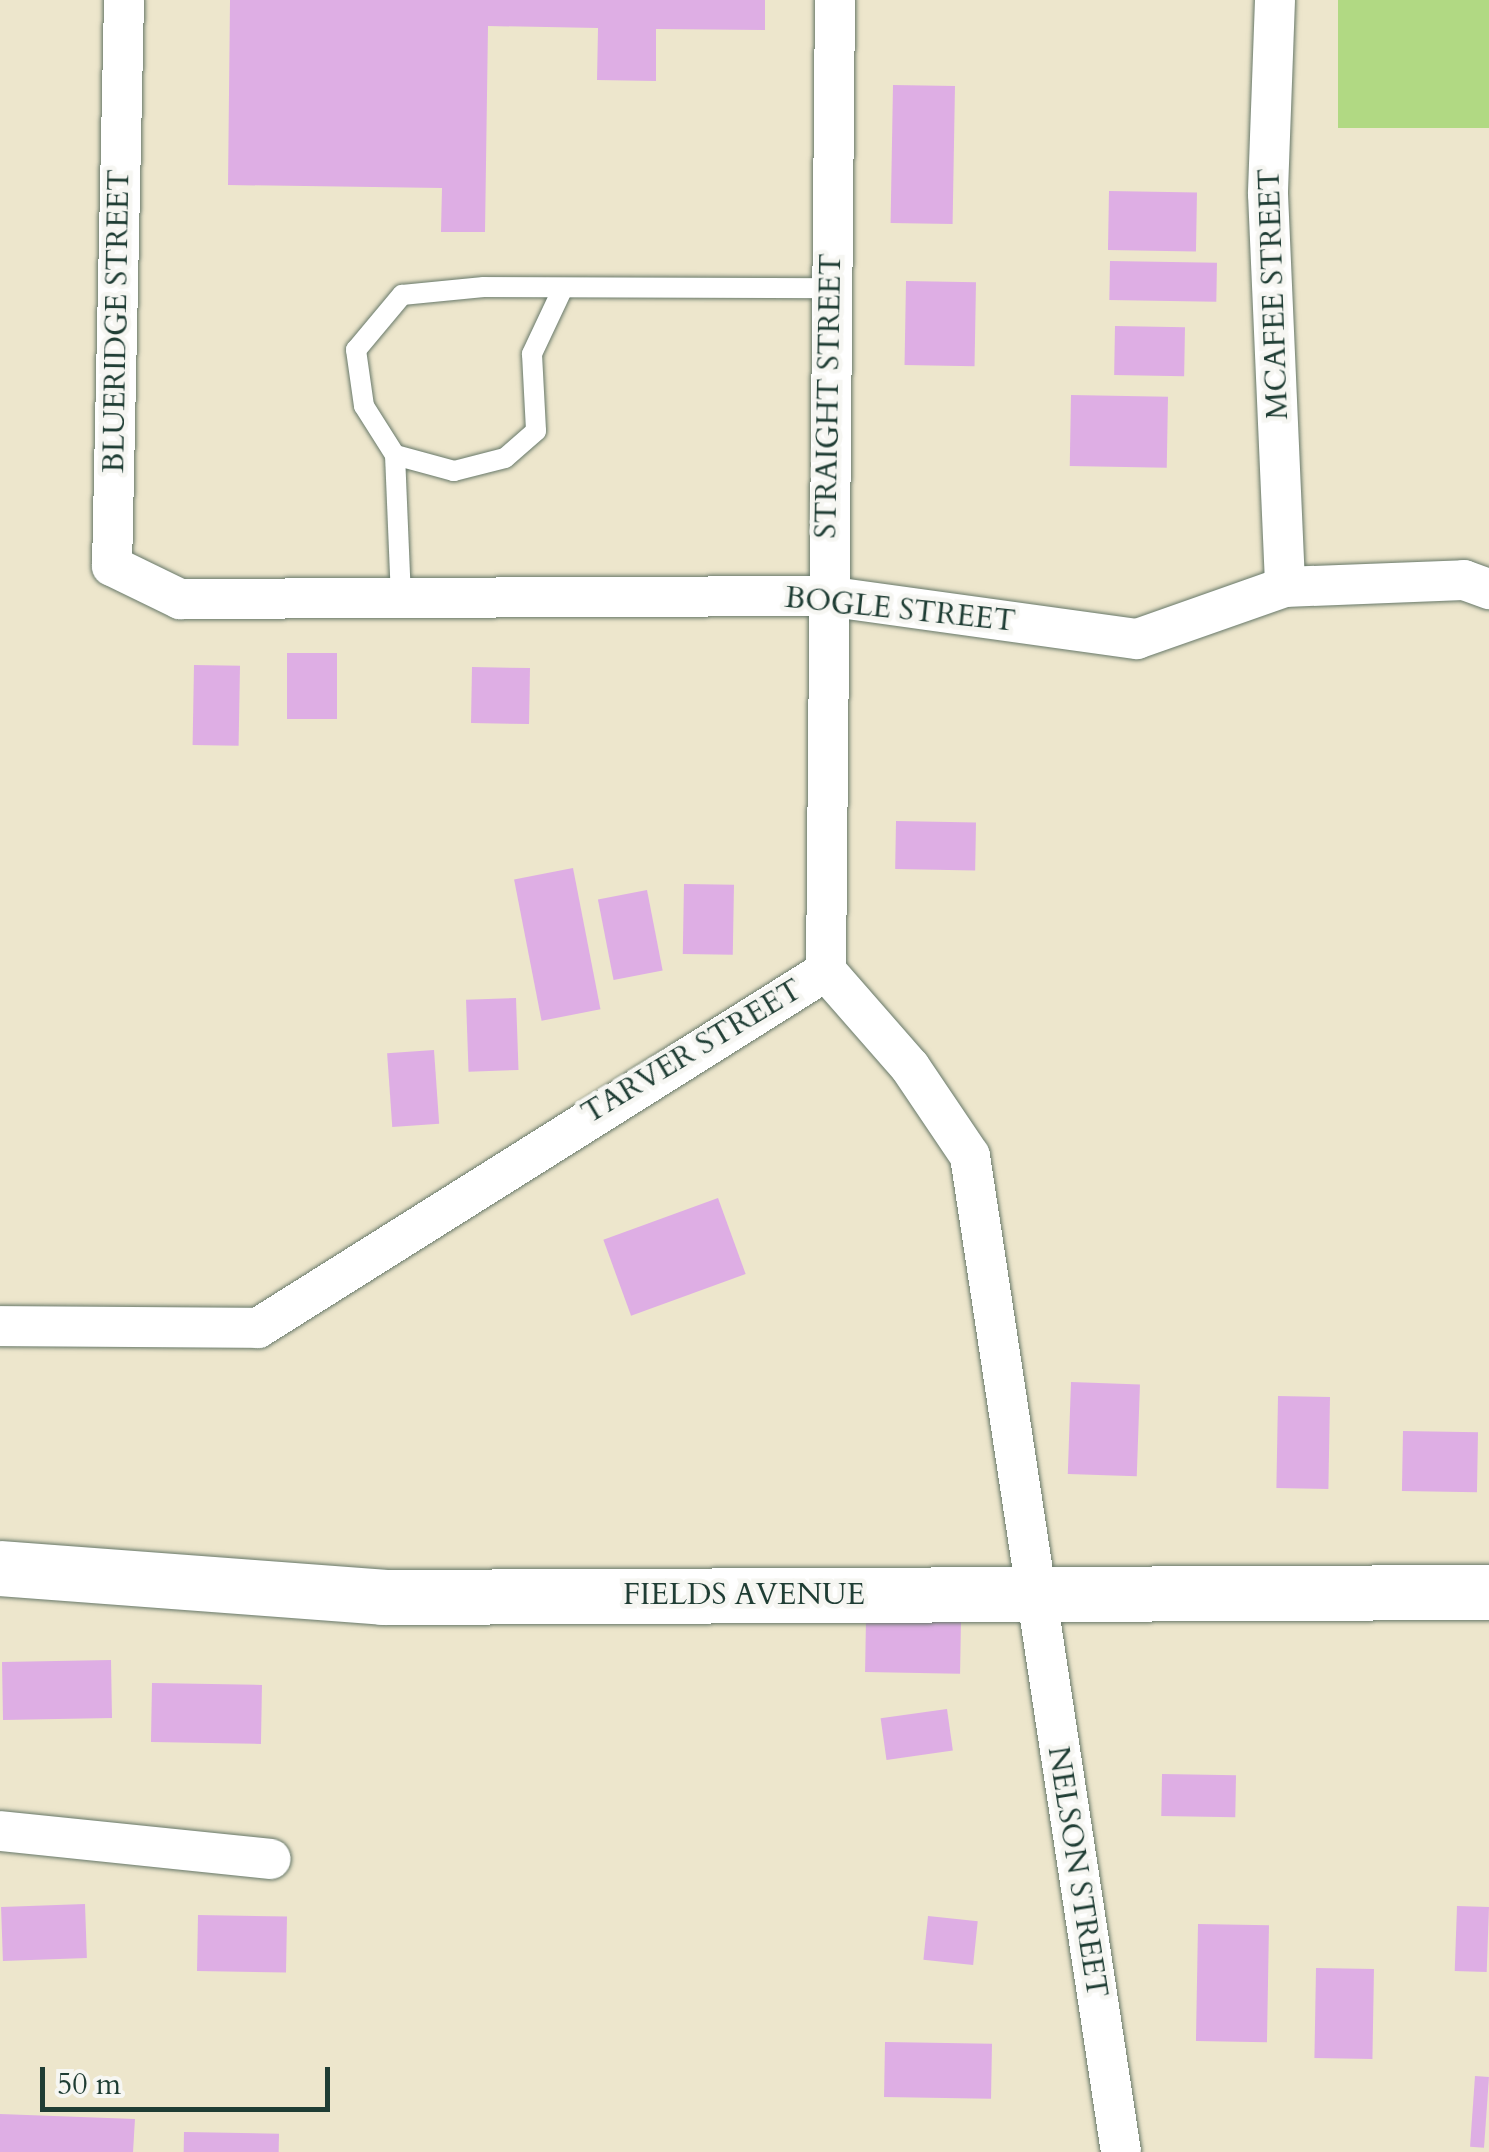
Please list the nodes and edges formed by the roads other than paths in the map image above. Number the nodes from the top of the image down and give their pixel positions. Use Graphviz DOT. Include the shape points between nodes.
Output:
graph roads {
  1 [pos="124,0"];
  2 [pos="835,0"];
  3 [pos="1276,0"];
  4 [pos="563,288"];
  5 [pos="831,288"];
  6 [pos="395,455"];
  7 [pos="1285,587"];
  8 [pos="1489,588"];
  9 [pos="826,596"];
  10 [pos="401,598"];
  11 [pos="180,599"];
  12 [pos="826,972"];
  13 [pos="0,1326"];
  14 [pos="0,1568"];
  15 [pos="1489,1592"];
  16 [pos="1034,1593"];
  17 [pos="0,1830"];
  18 [pos="271,1859"];
  19 [pos="1121,2152"];
  1 -- 11 [label="street, BLUERIDGE STREET" via="112,566"];
  2 -- 5 [label="street, STRAIGHT STREET"];
  3 -- 7 [label="street, MCAFEE STREET" via="1268,194"];
  4 -- 5 [label="lane"];
  4 -- 6 [label="lane" via="532,354 536,431 505,458 454,471"];
  4 -- 6 [label="lane" via="402,295 356,350 364,406"];
  5 -- 9 [label="street, STRAIGHT STREET"];
  6 -- 10 [label="lane"];
  7 -- 8 [label="street, BOGLE STREET" via="1464,580"];
  7 -- 9 [label="street, BOGLE STREET" via="1137,639"];
  9 -- 10 [label="street, BOGLE STREET"];
  9 -- 12 [label="street, STRAIGHT STREET"];
  10 -- 11 [label="street, BOGLE STREET"];
  12 -- 13 [label="street, TARVER STREET" via="258,1328"];
  12 -- 16 [label="street, TARVER STREET" via="910,1067 970,1156"];
  14 -- 16 [label="street, FIELDS AVENUE" via="288,1596"];
  15 -- 16 [label="street, FIELDS AVENUE"];
  16 -- 19 [label="street, NELSON STREET"];
  17 -- 18 [label="street"];
}
